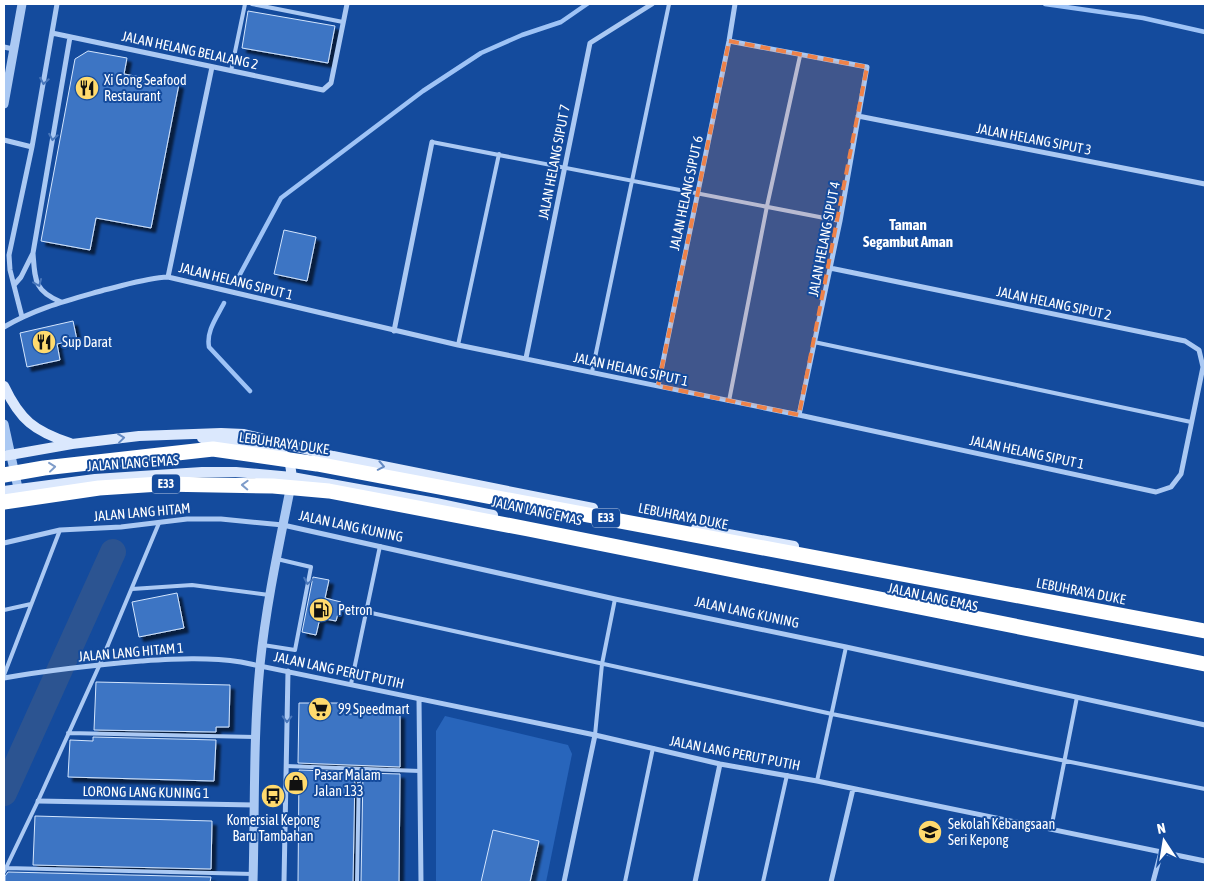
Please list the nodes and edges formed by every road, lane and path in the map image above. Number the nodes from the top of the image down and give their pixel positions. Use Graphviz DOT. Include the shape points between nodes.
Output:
graph roads {
  1 [pos="22,4"];
  2 [pos="58,4"];
  3 [pos="246,4"];
  4 [pos="252,4"];
  5 [pos="347,4"];
  6 [pos="652,4"];
  7 [pos="669,4"];
  8 [pos="735,4"];
  9 [pos="343,22"];
  10 [pos="52,33"];
  11 [pos="70,37"];
  12 [pos="729,41"];
  13 [pos="8,48"];
  14 [pos="800,56"];
  15 [pos="212,67"];
  16 [pos="231,71"];
  17 [pos="4,104"];
  18 [pos="858,116"];
  19 [pos="4,140"];
  20 [pos="432,142"];
  21 [pos="32,147"];
  22 [pos="499,154"];
  23 [pos="565,168"];
  24 [pos="631,181"];
  25 [pos="1205,184"];
  26 [pos="697,192"];
  27 [pos="767,206"];
  28 [pos="840,221"];
  29 [pos="33,253"];
  30 [pos="830,268"];
  31 [pos="168,277"];
  32 [pos="14,285"];
  33 [pos="61,302"];
  34 [pos="22,316"];
  35 [pos="4,327"];
  36 [pos="394,331"];
  37 [pos="814,342"];
  38 [pos="458,346"];
  39 [pos="526,358"];
  40 [pos="592,372"];
  41 [pos="4,386"];
  42 [pos="658,386"];
  43 [pos="729,401"];
  44 [pos="799,415"];
  45 [pos="1191,422"];
  46 [pos="4,424"];
  47 [pos="178,435"];
  48 [pos="72,444"];
  49 [pos="7,455"];
  50 [pos="4,475"];
  51 [pos="292,477"];
  52 [pos="18,488"];
  53 [pos="4,491"];
  54 [pos="4,502"];
  55 [pos="158,524"];
  56 [pos="283,525"];
  57 [pos="60,530"];
  58 [pos="4,543"];
  59 [pos="380,546"];
  60 [pos="277,559"];
  61 [pos="132,589"];
  62 [pos="270,595"];
  63 [pos="615,599"];
  64 [pos="32,604"];
  65 [pos="4,610"];
  66 [pos="367,612"];
  67 [pos="1205,625"];
  68 [pos="1205,631"];
  69 [pos="263,645"];
  70 [pos="846,647"];
  71 [pos="100,664"];
  72 [pos="602,664"];
  73 [pos="1205,664"];
  74 [pos="260,665"];
  75 [pos="1205,670"];
  76 [pos="288,671"];
  77 [pos="4,677"];
  78 [pos="351,684"];
  79 [pos="1077,697"];
  80 [pos="419,698"];
  81 [pos="832,714"];
  82 [pos="1205,725"];
  83 [pos="68,733"];
  84 [pos="595,734"];
  85 [pos="256,737"];
  86 [pos="653,748"];
  87 [pos="1064,760"];
  88 [pos="720,764"];
  89 [pos="286,766"];
  90 [pos="359,769"];
  91 [pos="420,771"];
  92 [pos="786,776"];
  93 [pos="817,781"];
  94 [pos="853,788"];
  95 [pos="1205,789"];
  96 [pos="38,801"];
  97 [pos="254,805"];
  98 [pos="1051,829"];
  99 [pos="1161,852"];
  100 [pos="1205,862"];
  101 [pos="5,870"];
  102 [pos="253,878"];
  103 [pos="284,882"];
  104 [pos="358,882"];
  105 [pos="421,882"];
  106 [pos="564,882"];
  107 [pos="625,882"];
  108 [pos="695,882"];
  109 [pos="764,882"];
  110 [pos="831,882"];
  111 [pos="1153,882"];
  1 -- 13 [label="street"];
  2 -- 10 [label="street"];
  3 -- 16 [label="lane"];
  4 -- 9 [label="lane"];
  5 -- 9 [label="street"];
  6 -- 23 [label="street, JALAN HELANG SIPUT 7" via="590,43"];
  7 -- 24 [label="lane"];
  8 -- 12 [label="street, JALAN HELANG SIPUT 6"];
  9 -- 16 [label="street, JALAN HELANG BELALANG 2" via="331,83 323,90"];
  10 -- 11 [label="street, JALAN HELANG BELALANG 2"];
  10 -- 21 [label="street, one-way"];
  11 -- 15 [label="street, JALAN HELANG BELALANG 2"];
  11 -- 29 [label="street, one-way"];
  12 -- 14 [label="street"];
  12 -- 26 [label="street, JALAN HELANG SIPUT 6"];
  13 -- 17 [label="street"];
  14 -- 18 [label="street, JALAN HELANG SIPUT 4" via="867,67"];
  14 -- 27 [label="lane"];
  15 -- 16 [label="street, JALAN HELANG BELALANG 2"];
  15 -- 31 [label="street"];
  18 -- 25 [label="street, JALAN HELANG SIPUT 3"];
  18 -- 28 [label="street, JALAN HELANG SIPUT 4"];
  19 -- 21 [label="street"];
  20 -- 22 [label="lane"];
  20 -- 36 [label="street"];
  21 -- 32 [label="street" via="9,255"];
  22 -- 23 [label="lane"];
  22 -- 38 [label="lane"];
  23 -- 24 [label="lane"];
  23 -- 39 [label="street, JALAN HELANG SIPUT 7"];
  24 -- 26 [label="lane"];
  24 -- 40 [label="lane"];
  26 -- 27 [label="lane"];
  26 -- 42 [label="street, JALAN HELANG SIPUT 6"];
  27 -- 28 [label="lane"];
  27 -- 43 [label="lane"];
  28 -- 30 [label="street, JALAN HELANG SIPUT 4"];
  29 -- 32 [label="street"];
  29 -- 33 [label="street, one-way" via="34,273 40,290"];
  30 -- 37 [label="street, JALAN HELANG SIPUT 4"];
  30 -- 45 [label="street, JALAN HELANG SIPUT 2" via="1185,341 1199,350 1203,367"];
  31 -- 33 [label="street, JALAN HELANG SIPUT 1" via="152,278"];
  31 -- 36 [label="street, JALAN HELANG SIPUT 1"];
  32 -- 34 [label="street"];
  33 -- 34 [label="street, JALAN HELANG SIPUT 1"];
  34 -- 35 [label="street, JALAN HELANG SIPUT 1"];
  36 -- 38 [label="street, JALAN HELANG SIPUT 1"];
  37 -- 44 [label="street, JALAN HELANG SIPUT 4"];
  37 -- 45 [label="lane"];
  38 -- 39 [label="street, JALAN HELANG SIPUT 1"];
  39 -- 40 [label="street, JALAN HELANG SIPUT 1"];
  40 -- 42 [label="street, JALAN HELANG SIPUT 1"];
  41 -- 48 [label="main road" via="25,420 51,437"];
  42 -- 43 [label="street, JALAN HELANG SIPUT 1"];
  43 -- 44 [label="street, JALAN HELANG SIPUT 1"];
  44 -- 45 [label="street, JALAN HELANG SIPUT 1" via="1156,492 1171,487 1181,474"];
  46 -- 49 [label="street"];
  48 -- 47 [label="main road, JALAN LANG EMAS, one-way"];
  47 -- 51 [label="main road" via="275,450 289,458"];
  47 -- 67 [label="main road, JALAN LANG EMAS, one-way" via="244,434 333,456 621,514"];
  48 -- 49 [label="main road, JALAN LANG EMAS"];
  49 -- 52 [label="street"];
  50 -- 68 [label="highway, LEBUHRAYA DUKE / E33, one-way" via="213,449 317,464"];
  51 -- 52 [label="main road, JALAN LANG EMAS" via="202,472"];
  51 -- 56 [label="street, JALAN LANG KUNING"];
  51 -- 75 [label="main road, JALAN LANG EMAS" via="436,503"];
  52 -- 53 [label="main road, JALAN LANG EMAS"];
  73 -- 54 [label="highway, E33, one-way" via="329,491 273,486 160,484 99,488"];
  55 -- 56 [label="street, JALAN LANG HITAM" via="205,518"];
  55 -- 57 [label="street, JALAN LANG HITAM"];
  55 -- 61 [label="lane"];
  56 -- 59 [label="street, JALAN LANG KUNING"];
  56 -- 60 [label="street, JALAN LANG KUNING"];
  57 -- 58 [label="street, JALAN LANG HITAM"];
  57 -- 64 [label="lane"];
  59 -- 63 [label="street, JALAN LANG KUNING"];
  59 -- 66 [label="lane"];
  60 -- 62 [label="street, JALAN LANG KUNING"];
  60 -- 69 [label="lane, one-way" via="311,567 294,650"];
  61 -- 62 [label="lane" via="192,585"];
  61 -- 71 [label="lane"];
  62 -- 69 [label="street, JALAN LANG KUNING"];
  63 -- 70 [label="street, JALAN LANG KUNING"];
  63 -- 72 [label="lane"];
  64 -- 65 [label="lane"];
  64 -- 77 [label="lane"];
  66 -- 72 [label="lane"];
  66 -- 78 [label="lane"];
  69 -- 74 [label="street, JALAN LANG KUNING"];
  70 -- 79 [label="street, JALAN LANG KUNING"];
  70 -- 81 [label="lane"];
  71 -- 74 [label="street, JALAN LANG HITAM 1" via="205,658"];
  71 -- 77 [label="street, JALAN LANG HITAM 1"];
  71 -- 83 [label="lane"];
  72 -- 81 [label="lane"];
  72 -- 84 [label="lane"];
  74 -- 76 [label="street, JALAN LANG PERUT PUTIH"];
  74 -- 85 [label="street, JALAN LANG KUNING"];
  76 -- 78 [label="street, JALAN LANG PERUT PUTIH"];
  76 -- 89 [label="street, one-way"];
  78 -- 80 [label="street, JALAN LANG PERUT PUTIH"];
  79 -- 82 [label="street, JALAN LANG KUNING"];
  79 -- 87 [label="lane"];
  80 -- 84 [label="street, JALAN LANG PERUT PUTIH"];
  80 -- 91 [label="street"];
  81 -- 87 [label="lane"];
  81 -- 93 [label="lane"];
  83 -- 85 [label="lane"];
  83 -- 96 [label="lane"];
  84 -- 86 [label="street, JALAN LANG PERUT PUTIH"];
  84 -- 106 [label="street"];
  85 -- 97 [label="street, JALAN LANG KUNING"];
  86 -- 88 [label="street, JALAN LANG PERUT PUTIH"];
  86 -- 107 [label="lane"];
  87 -- 95 [label="lane"];
  87 -- 98 [label="lane"];
  88 -- 92 [label="street, JALAN LANG PERUT PUTIH"];
  88 -- 108 [label="street"];
  89 -- 90 [label="lane"];
  89 -- 103 [label="street"];
  90 -- 91 [label="lane"];
  90 -- 104 [label="lane"];
  91 -- 105 [label="street"];
  92 -- 93 [label="street, JALAN LANG PERUT PUTIH"];
  92 -- 109 [label="lane"];
  93 -- 94 [label="street, JALAN LANG PERUT PUTIH"];
  94 -- 98 [label="street, JALAN LANG PERUT PUTIH"];
  94 -- 110 [label="street"];
  96 -- 97 [label="street, LORONG LANG KUNING 1"];
  96 -- 101 [label="lane"];
  97 -- 102 [label="street, JALAN LANG KUNING"];
  98 -- 99 [label="street, JALAN LANG PERUT PUTIH"];
  99 -- 100 [label="street, JALAN LANG PERUT PUTIH"];
  99 -- 111 [label="street"];
  101 -- 102 [label="lane"];
}
